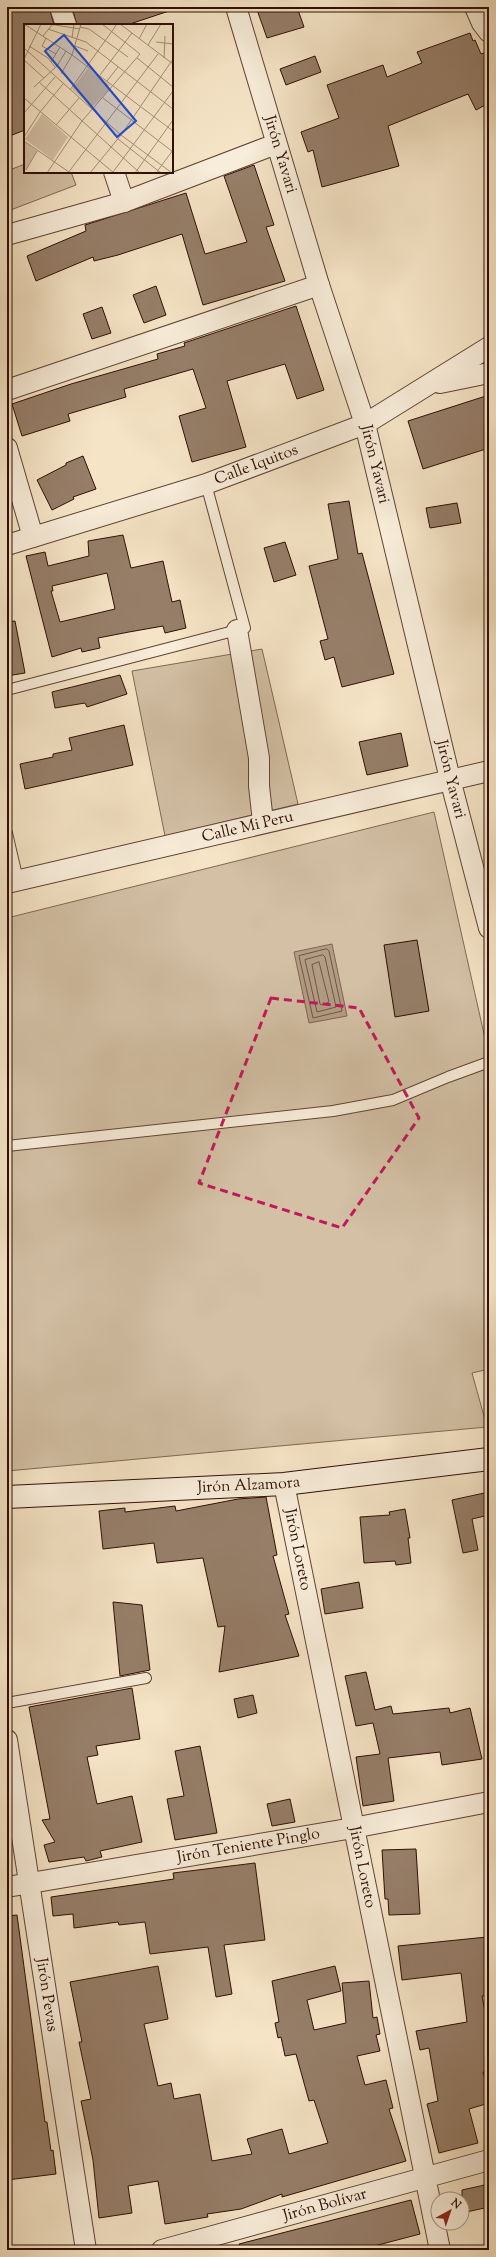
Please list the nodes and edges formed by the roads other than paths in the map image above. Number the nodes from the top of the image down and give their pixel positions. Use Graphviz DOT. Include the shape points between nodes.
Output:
graph roads {
  1 [pos="60,7"];
  2 [pos="236,7"];
  3 [pos="475,7"];
  4 [pos="66,24"];
  5 [pos="489,32"];
  6 [pos="276,144"];
  7 [pos="114,173"];
  8 [pos="124,202"];
  9 [pos="7,235"];
  10 [pos="319,285"];
  11 [pos="489,347"];
  12 [pos="489,373"];
  13 [pos="429,386"];
  14 [pos="7,390"];
  15 [pos="365,424"];
  16 [pos="7,448"];
  17 [pos="206,484"];
  18 [pos="33,537"];
  19 [pos="7,545"];
  20 [pos="237,630"];
  21 [pos="7,690"];
  22 [pos="489,771"];
  23 [pos="450,779"];
  24 [pos="263,822"];
  25 [pos="7,833"];
  26 [pos="13,882"];
  27 [pos="489,928"];
  28 [pos="489,1062"];
  29 [pos="7,1146"];
  30 [pos="489,1459"];
  31 [pos="284,1484"];
  32 [pos="7,1497"];
  33 [pos="146,1678"];
  34 [pos="7,1703"];
  35 [pos="7,1740"];
  36 [pos="489,1802"];
  37 [pos="353,1828"];
  38 [pos="30,1883"];
  39 [pos="7,1887"];
  40 [pos="489,2160"];
  41 [pos="425,2178"];
  42 [pos="86,2250"];
  43 [pos="162,2250"];
  44 [pos="440,2250"];
  1 -- 4 [label="street"];
  2 -- 6 [label="street, Jirón Yavari"];
  3 -- 5 [label="street"];
  6 -- 8 [label="street"];
  6 -- 10 [label="street, Jirón Yavari"];
  7 -- 8 [label="street"];
  8 -- 9 [label="street"];
  10 -- 14 [label="street"];
  10 -- 15 [label="street, Jirón Yavari"];
  11 -- 13 [label="street, Calle Iquitos"];
  12 -- 13 [label="street"];
  13 -- 15 [label="street, Calle Iquitos"];
  15 -- 17 [label="street, Calle Iquitos"];
  15 -- 23 [label="street, Jirón Yavari"];
  16 -- 18 [label="street"];
  17 -- 18 [label="street, Calle Iquitos"];
  17 -- 20 [label="lane" via="245,628"];
  18 -- 19 [label="street, Calle Iquitos"];
  20 -- 21 [label="lane"];
  20 -- 24 [label="street" via="259,758"];
  22 -- 23 [label="street, Calle Mi Peru"];
  23 -- 24 [label="street, Calle Mi Peru"];
  23 -- 27 [label="street, Jirón Yavari"];
  24 -- 26 [label="street, Calle Mi Peru"];
  25 -- 26 [label="lane"];
  28 -- 29 [label="lane" via="448,1076 393,1100 333,1111"];
  30 -- 31 [label="street, Jirón Alzamora"];
  31 -- 32 [label="street, Jirón Alzamora"];
  31 -- 37 [label="street, Jirón Loreto"];
  33 -- 34 [label="lane"];
  35 -- 38 [label="street, Jirón Pevas"];
  36 -- 37 [label="street, Jirón Teniente Pinglo"];
  37 -- 38 [label="street, Jirón Teniente Pinglo"];
  37 -- 41 [label="street, Jirón Loreto"];
  38 -- 39 [label="street, Jirón Teniente Pinglo"];
  38 -- 42 [label="street, Jirón Pevas"];
  40 -- 41 [label="street, Jirón Bolívar"];
  41 -- 43 [label="street, Jirón Bolívar"];
  41 -- 44 [label="street, Jirón Loreto"];
}
